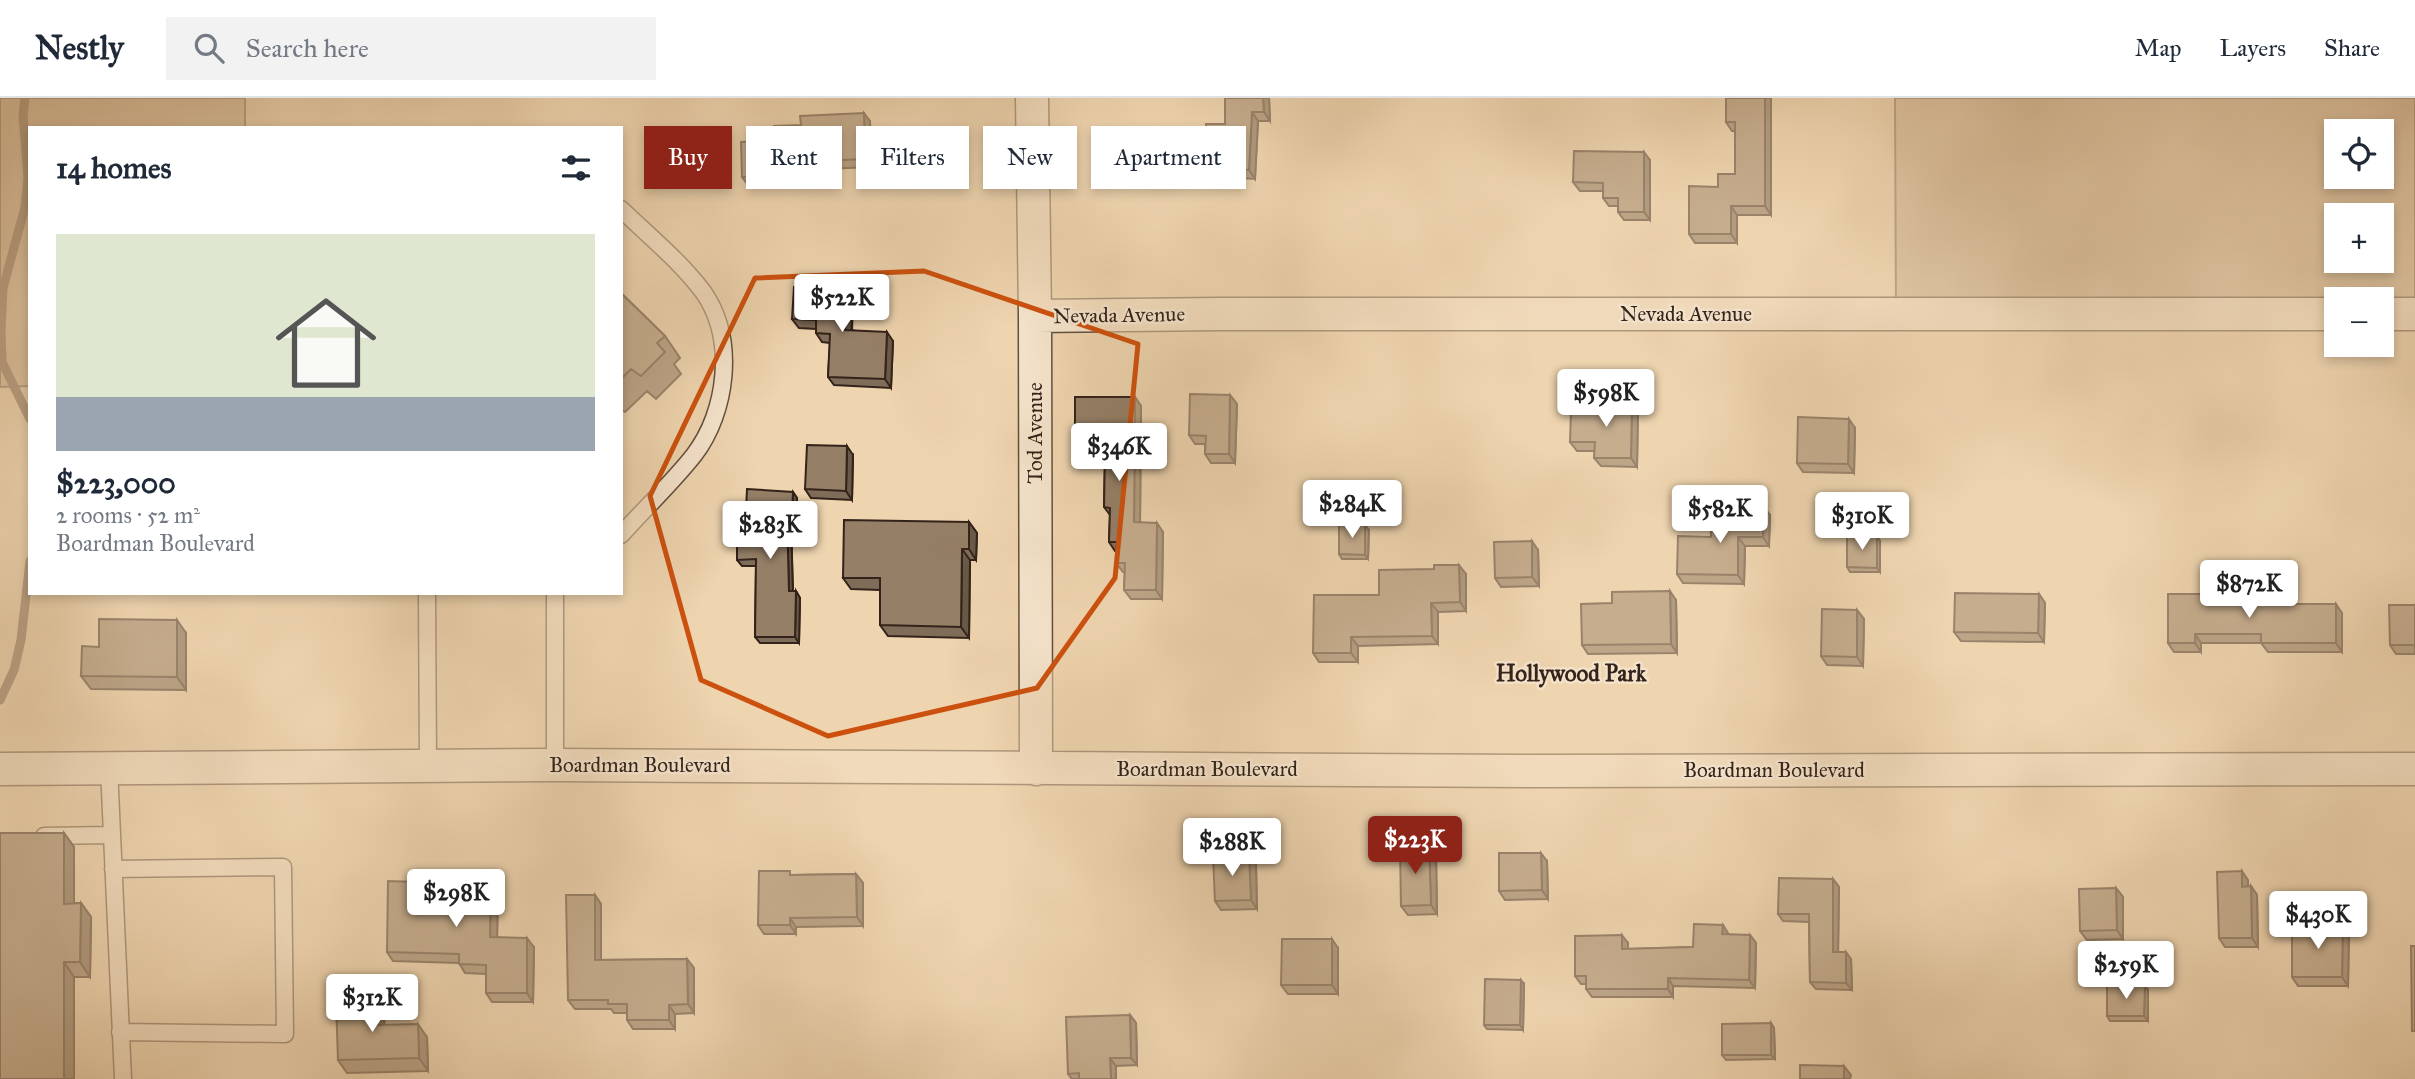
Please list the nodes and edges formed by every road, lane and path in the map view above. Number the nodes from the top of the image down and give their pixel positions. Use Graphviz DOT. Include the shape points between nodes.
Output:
graph roads {
  1 [pos="1032,98"];
  2 [pos="623,211"];
  3 [pos="2324,314"];
  4 [pos="2394,314"];
  5 [pos="2415,314"];
  6 [pos="1035,316"];
  7 [pos="623,533"];
  8 [pos="427,595"];
  9 [pos="555,595"];
  10 [pos="428,765"];
  11 [pos="555,765"];
  12 [pos="109,768"];
  13 [pos="0,769"];
  14 [pos="1036,769"];
  15 [pos="2415,769"];
  16 [pos="111,835"];
  17 [pos="25,836"];
  18 [pos="113,869"];
  19 [pos="121,1032"];
  20 [pos="123,1079"];
  1 -- 6 [label="street, Tod Avenue"];
  2 -- 7 [label="lane" via="705,295 724,349 724,373 714,416 695,454"];
  3 -- 6 [label="street, Nevada Avenue"];
  4 -- 5 [label="street"];
  6 -- 14 [label="street, Tod Avenue"];
  8 -- 10 [label="lane"];
  9 -- 11 [label="lane"];
  10 -- 11 [label="street, Boardman Boulevard"];
  10 -- 12 [label="street, Boardman Boulevard"];
  11 -- 14 [label="street, Boardman Boulevard"];
  12 -- 13 [label="street, Boardman Boulevard"];
  12 -- 16 [label="lane"];
  14 -- 15 [label="street, Boardman Boulevard"];
  16 -- 17 [label="lane"];
  16 -- 18 [label="lane"];
  18 -- 19 [label="lane"];
  18 -- 19 [label="lane" via="283,867 285,1034"];
  19 -- 20 [label="lane"];
}
